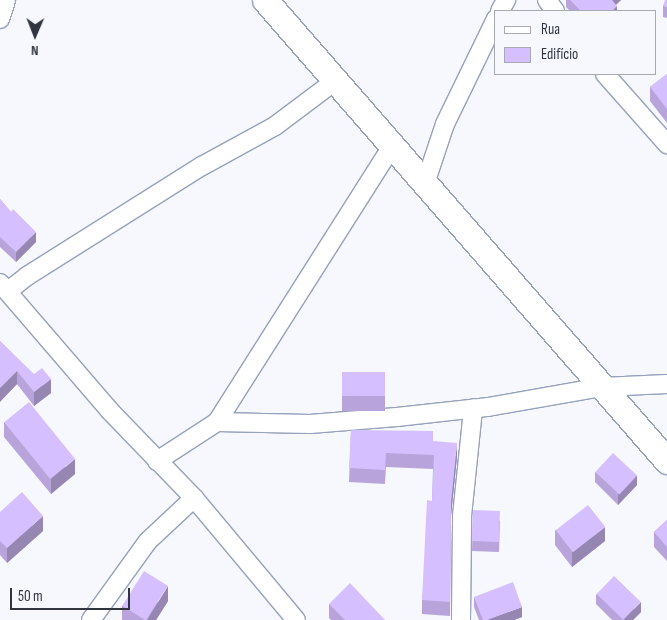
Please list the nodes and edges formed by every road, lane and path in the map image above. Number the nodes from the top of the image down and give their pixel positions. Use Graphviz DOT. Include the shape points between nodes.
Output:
graph roads {
  1 [pos="6,0"];
  2 [pos="265,0"];
  3 [pos="0,19"];
  4 [pos="494,23"];
  5 [pos="606,75"];
  6 [pos="335,81"];
  7 [pos="667,144"];
  8 [pos="392,146"];
  9 [pos="425,184"];
  10 [pos="4,287"];
  11 [pos="667,384"];
  12 [pos="602,387"];
  13 [pos="473,409"];
  14 [pos="217,422"];
  15 [pos="158,460"];
  16 [pos="667,461"];
  17 [pos="194,498"];
  18 [pos="90,620"];
  19 [pos="296,620"];
  20 [pos="460,620"];
  1 -- 3 [label="street"];
  2 -- 6 [label="main road"];
  4 -- 9 [label="street" via="445,124"];
  5 -- 7 [label="street"];
  6 -- 8 [label="main road"];
  6 -- 10 [label="street" via="275,126 194,171 27,276"];
  8 -- 9 [label="main road"];
  8 -- 14 [label="street"];
  9 -- 12 [label="main road"];
  10 -- 15 [label="street" via="40,333"];
  11 -- 12 [label="street"];
  12 -- 13 [label="street"];
  12 -- 16 [label="main road"];
  13 -- 14 [label="street" via="310,424"];
  13 -- 20 [label="street" via="462,516"];
  14 -- 15 [label="street"];
  15 -- 17 [label="street"];
  17 -- 18 [label="street" via="148,541"];
  17 -- 19 [label="street"];
}
